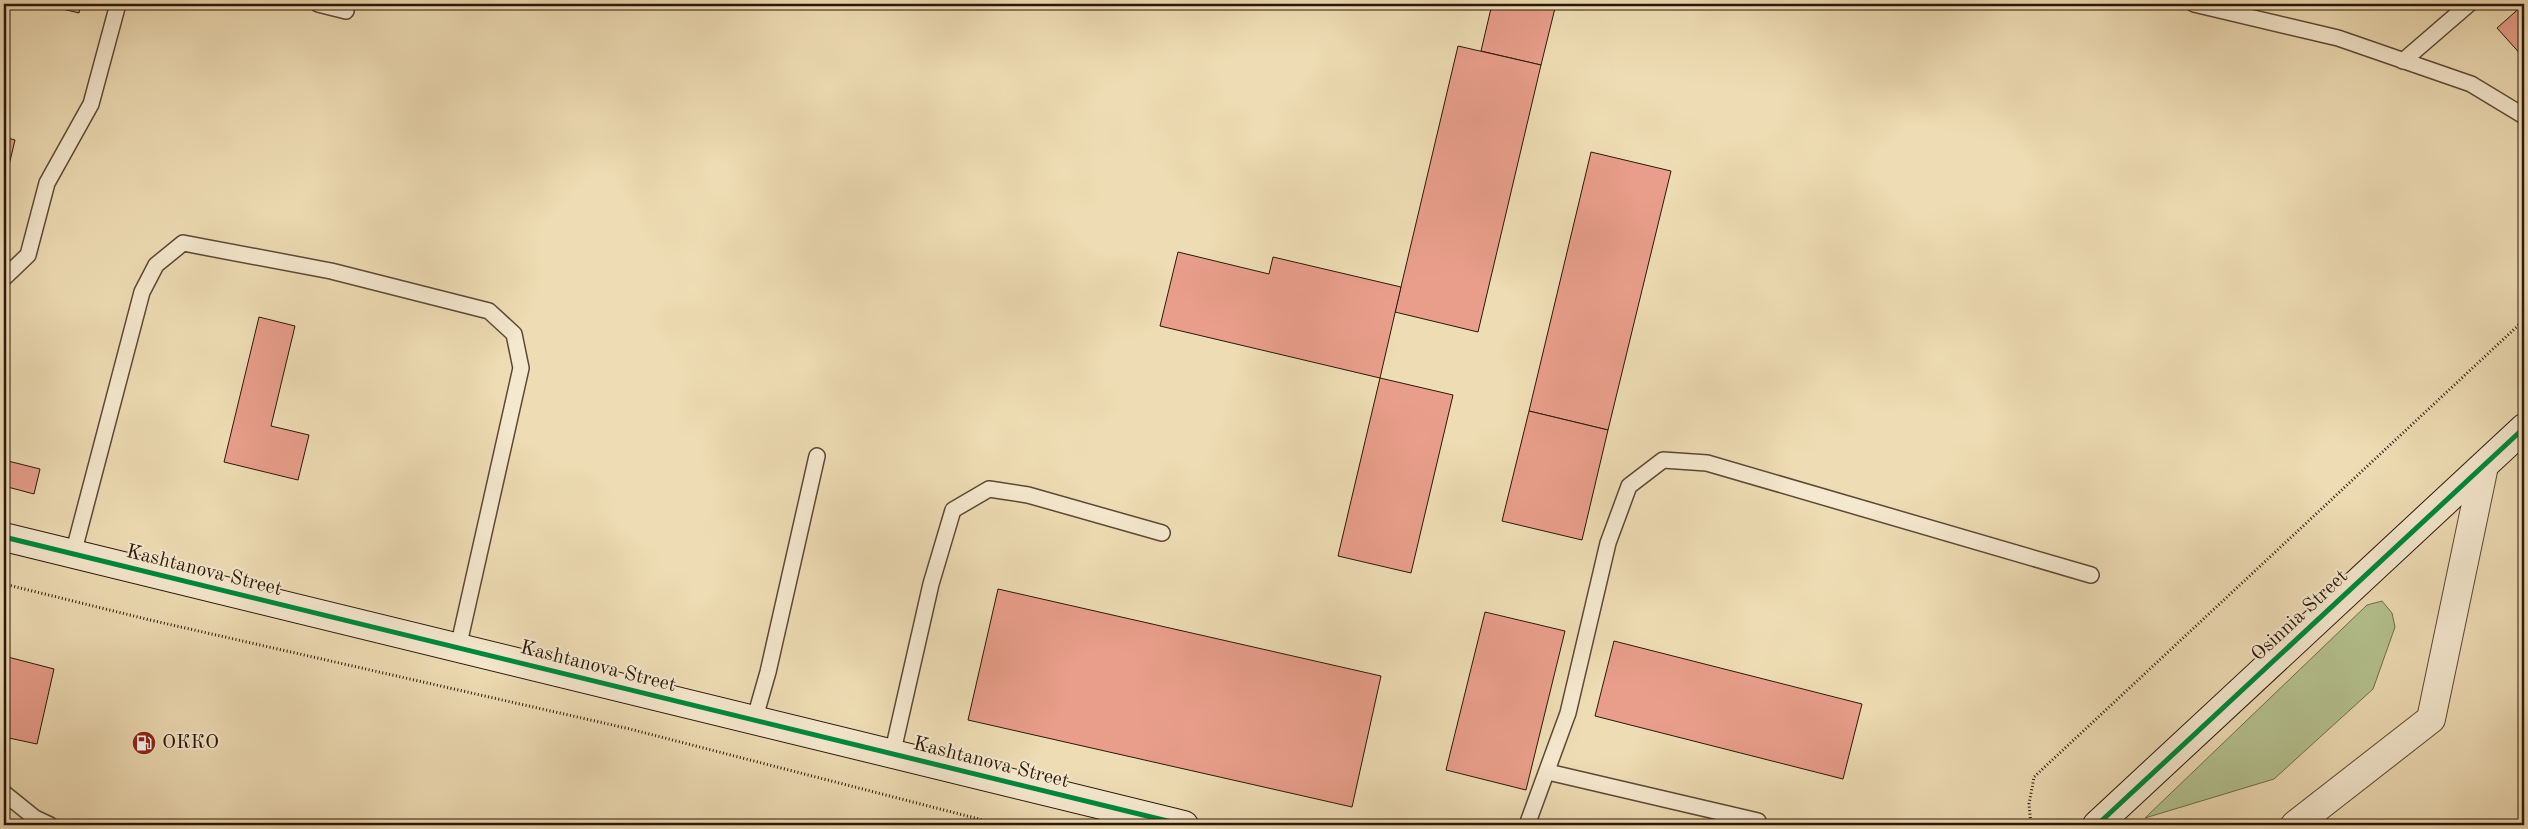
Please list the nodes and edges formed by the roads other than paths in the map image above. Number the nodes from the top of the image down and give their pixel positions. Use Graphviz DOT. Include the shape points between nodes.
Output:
graph roads {
  1 [pos="118,4"];
  2 [pos="318,4"];
  3 [pos="2194,4"];
  4 [pos="2469,4"];
  5 [pos="346,11"];
  6 [pos="2403,61"];
  7 [pos="2524,116"];
  8 [pos="4,278"];
  9 [pos="2524,428"];
  10 [pos="817,456"];
  11 [pos="2484,466"];
  12 [pos="1162,533"];
  13 [pos="4,537"];
  14 [pos="73,554"];
  15 [pos="2091,575"];
  16 [pos="458,648"];
  17 [pos="754,721"];
  18 [pos="892,755"];
  19 [pos="1548,772"];
  20 [pos="4,793"];
  21 [pos="1758,821"];
  22 [pos="50,825"];
  23 [pos="1184,825"];
  24 [pos="1527,825"];
  25 [pos="2097,825"];
  26 [pos="2295,825"];
  1 -- 8 [label="lane" via="91,104 47,183 28,255"];
  2 -- 5 [label="lane"];
  3 -- 6 [label="lane" via="2338,38"];
  4 -- 6 [label="lane"];
  6 -- 7 [label="lane" via="2472,84"];
  9 -- 11 [label="street, Osinnia Street"];
  10 -- 17 [label="lane"];
  11 -- 25 [label="street, Osinnia Street"];
  11 -- 26 [label="street" via="2431,719"];
  12 -- 18 [label="lane" via="1028,495 989,489 953,510 931,584"];
  13 -- 14 [label="street, Kashtanova Street"];
  14 -- 16 [label="street, Kashtanova Street"];
  14 -- 16 [label="lane" via="142,292 156,265 183,243 341,274 489,311 514,334 521,368"];
  15 -- 19 [label="lane" via="1707,462 1663,460 1629,486 1608,543 1568,713"];
  16 -- 17 [label="street, Kashtanova Street"];
  17 -- 18 [label="street, Kashtanova Street"];
  18 -- 23 [label="street, Kashtanova Street"];
  19 -- 21 [label="lane"];
  19 -- 24 [label="lane"];
  20 -- 22 [label="lane" via="35,818"];
}
